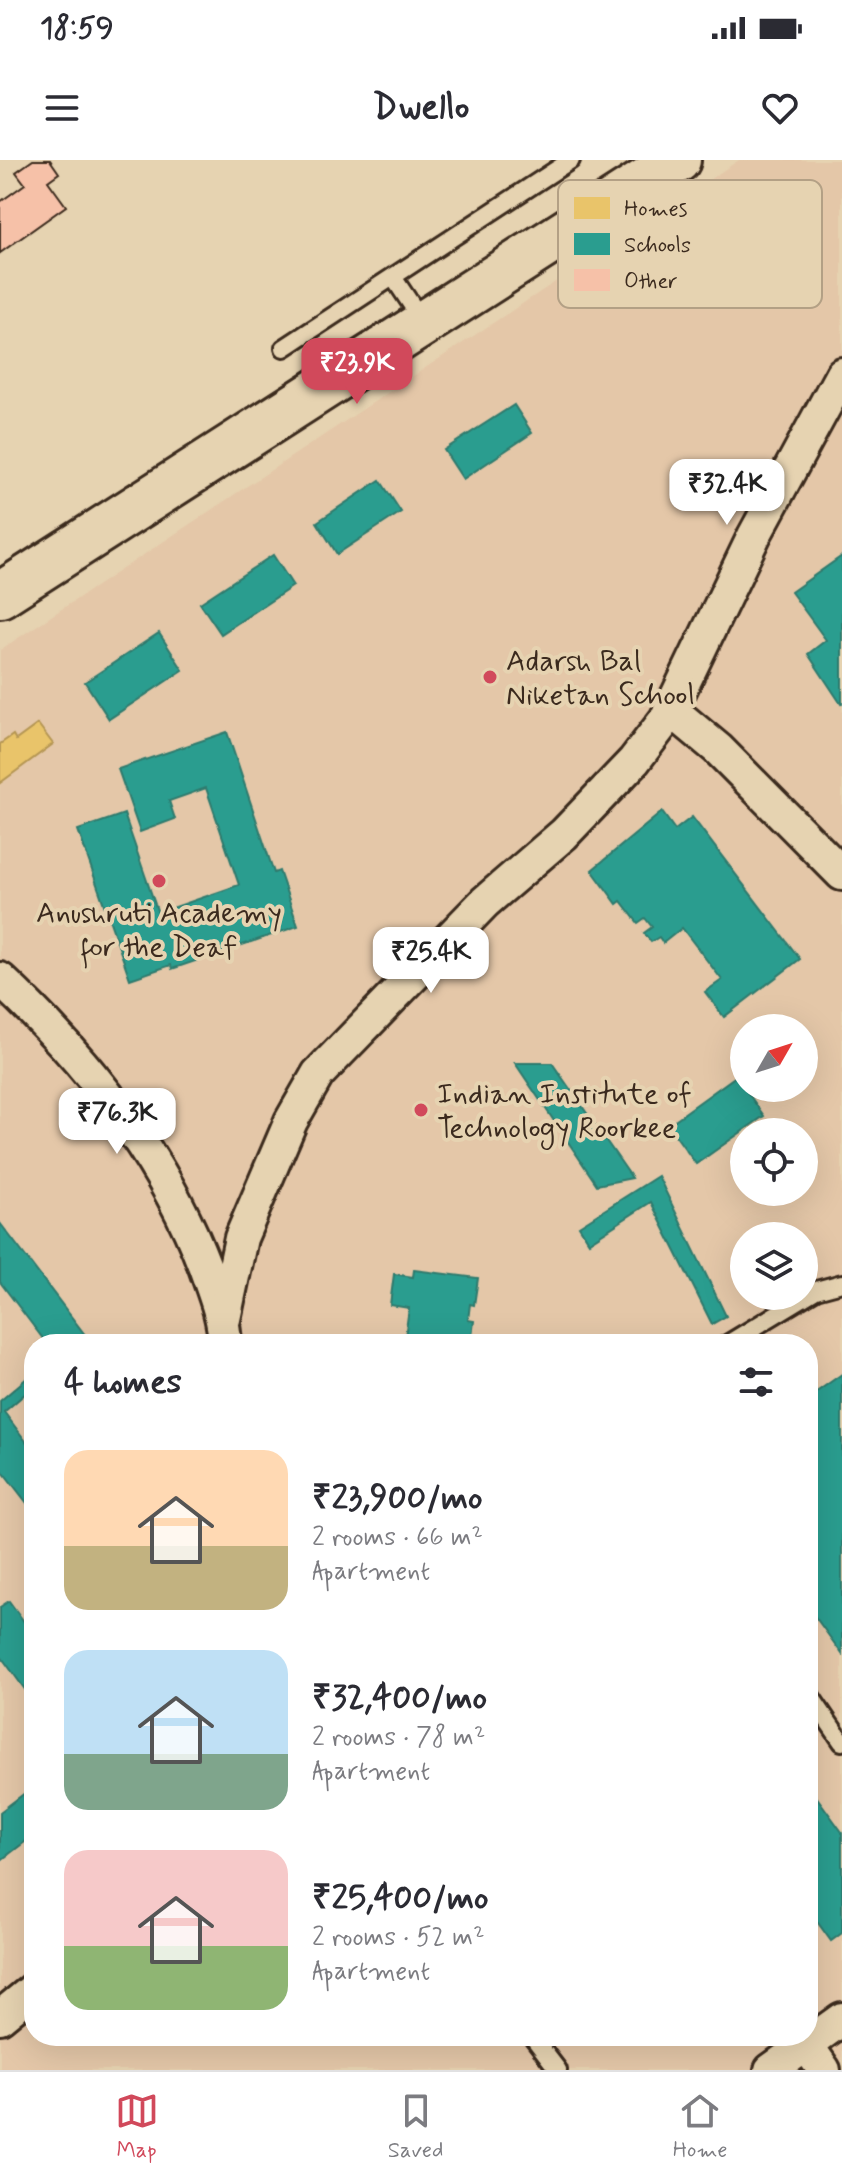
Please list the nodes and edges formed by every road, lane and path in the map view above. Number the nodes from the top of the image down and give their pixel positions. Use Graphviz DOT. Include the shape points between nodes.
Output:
graph roads {
  1 [pos="571,160"];
  2 [pos="678,160"];
  3 [pos="647,180"];
  4 [pos="558,237"];
  5 [pos="393,277"];
  6 [pos="424,323"];
  7 [pos="284,348"];
  8 [pos="842,374"];
  9 [pos="0,595"];
  10 [pos="670,709"];
  11 [pos="842,874"];
  12 [pos="0,979"];
  13 [pos="842,1283"];
  14 [pos="225,1332"];
  15 [pos="743,1334"];
  16 [pos="818,1707"];
  17 [pos="842,1742"];
  18 [pos="24,1997"];
  19 [pos="0,2017"];
  20 [pos="842,2019"];
  21 [pos="540,2046"];
  22 [pos="815,2057"];
  23 [pos="558,2070"];
  24 [pos="771,2070"];
  1 -- 5 [label="lane"];
  2 -- 3 [label="main road"];
  4 -- 6 [label="main road"];
  5 -- 6 [label="lane"];
  5 -- 7 [label="lane"];
  6 -- 9 [label="main road"];
  8 -- 10 [label="street" via="754,536"];
  10 -- 11 [label="street" via="718,749"];
  10 -- 14 [label="street" via="634,761 564,834 485,902 318,1074 291,1121 241,1238"];
  12 -- 14 [label="street" via="50,1029 144,1145 176,1201"];
  13 -- 15 [label="lane" via="816,1290"];
  16 -- 17 [label="lane"];
  18 -- 19 [label="street"];
  20 -- 22 [label="street"];
  21 -- 23 [label="lane"];
  22 -- 24 [label="street"];
}
